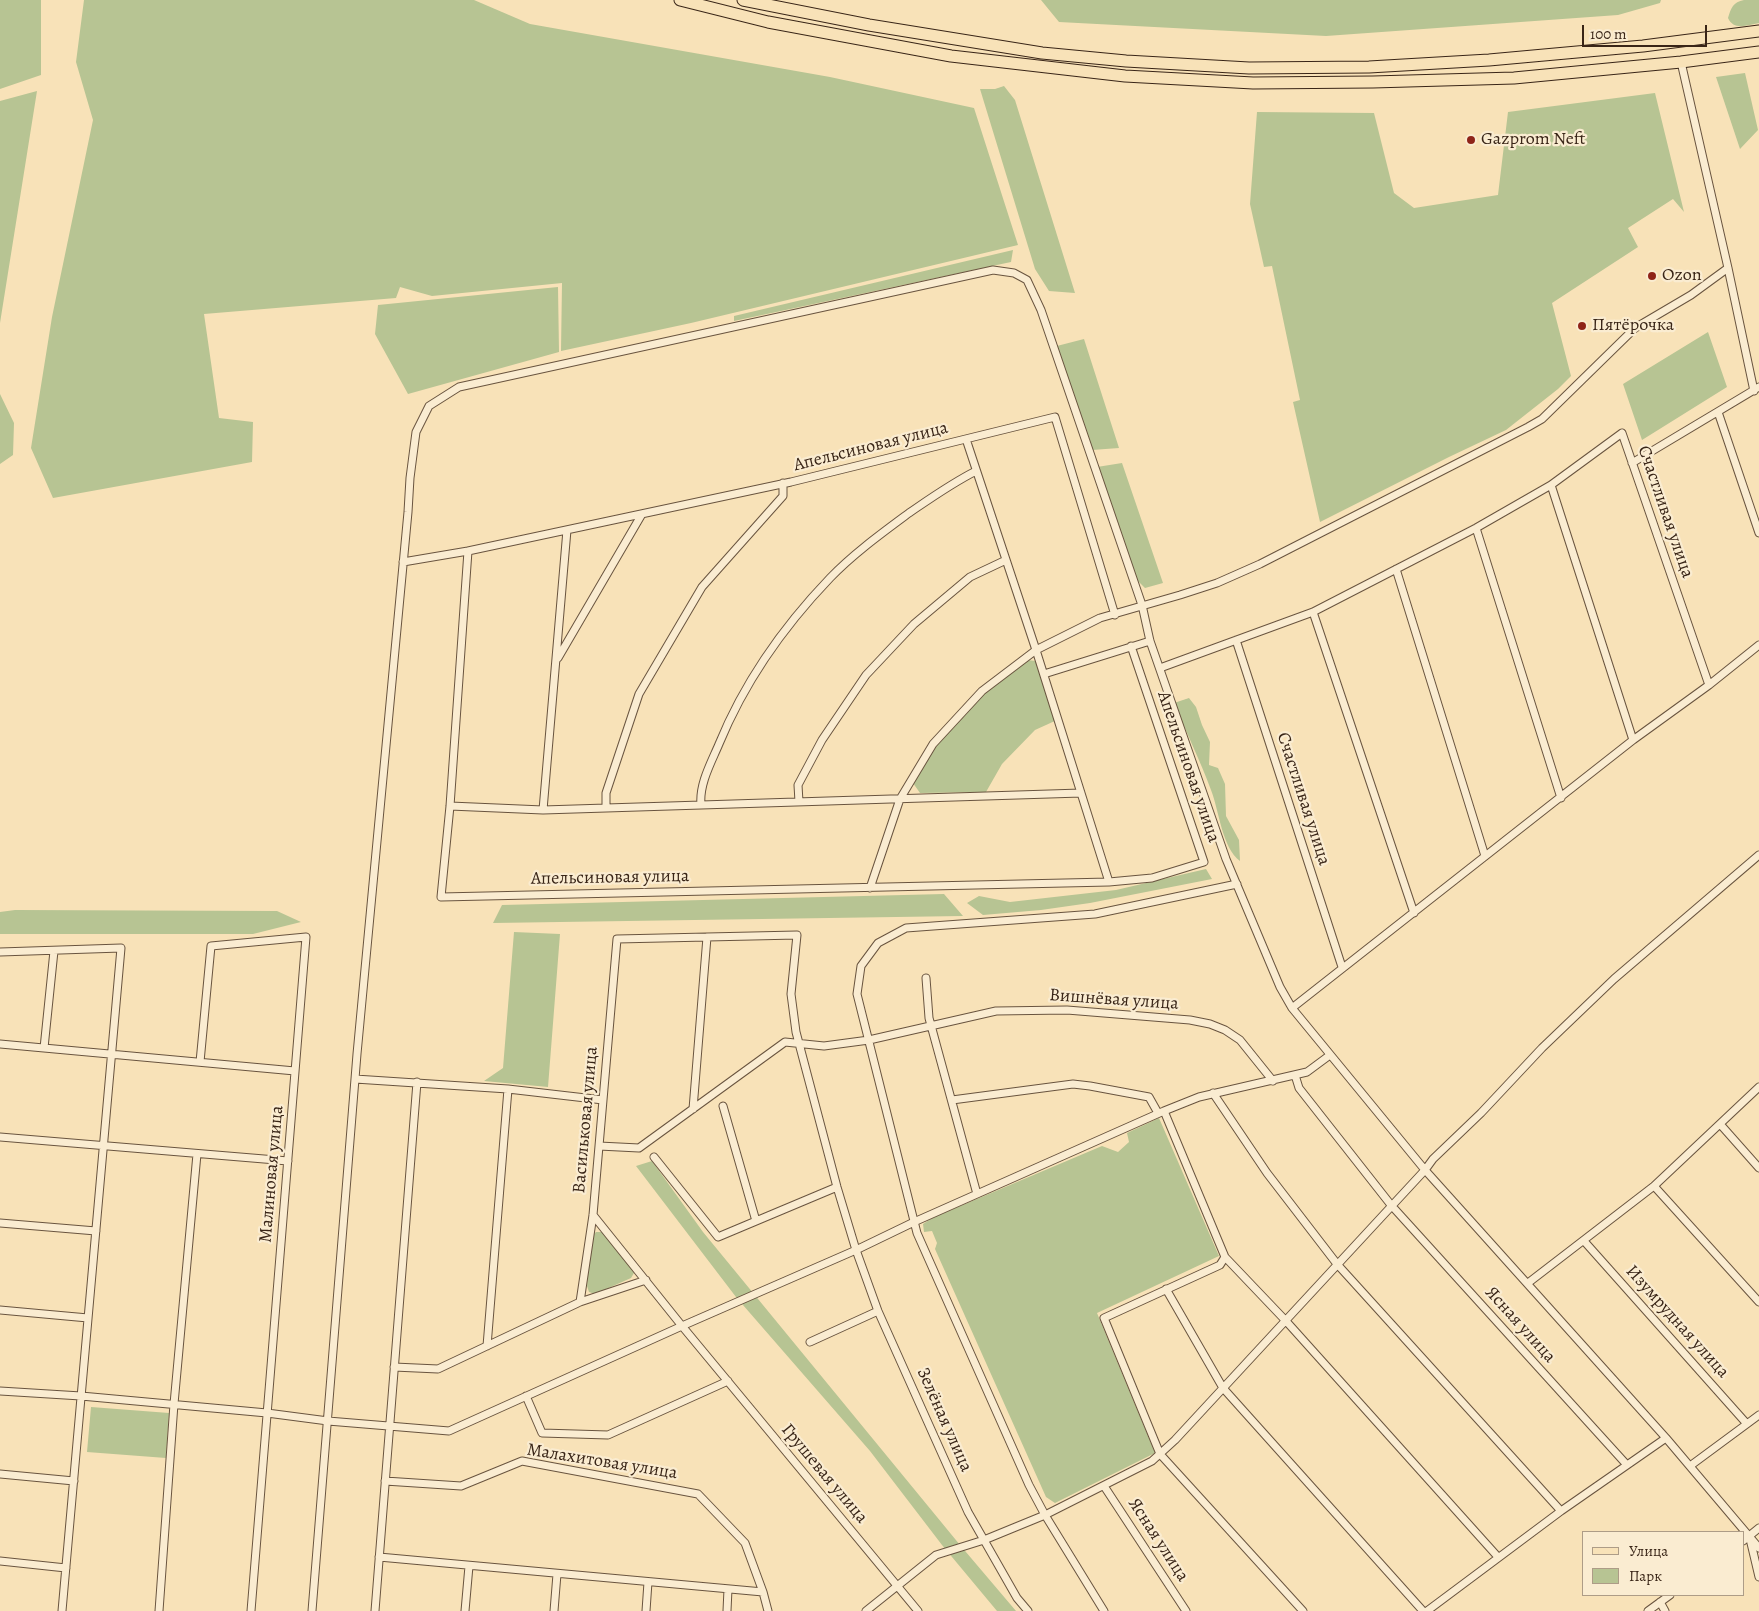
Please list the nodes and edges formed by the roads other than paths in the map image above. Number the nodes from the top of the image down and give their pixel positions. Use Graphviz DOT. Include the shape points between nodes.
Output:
graph roads {
  1 [pos="680,0"];
  2 [pos="743,0"];
  3 [pos="869,25"];
  4 [pos="1759,31"];
  5 [pos="865,41"];
  6 [pos="1759,52"];
  7 [pos="1681,62"];
  8 [pos="1728,268"];
  9 [pos="1757,389"];
  10 [pos="1718,412"];
  11 [pos="966,439"];
  12 [pos="1632,463"];
  13 [pos="976,471"];
  14 [pos="783,483"];
  15 [pos="1551,485"];
  16 [pos="642,514"];
  17 [pos="1476,528"];
  18 [pos="567,530"];
  19 [pos="1759,533"];
  20 [pos="468,551"];
  21 [pos="1006,560"];
  22 [pos="403,562"];
  23 [pos="1396,569"];
  24 [pos="1142,605"];
  25 [pos="1313,612"];
  26 [pos="1115,614"];
  27 [pos="1236,640"];
  28 [pos="1150,641"];
  29 [pos="1759,645"];
  30 [pos="1131,646"];
  31 [pos="1036,650"];
  32 [pos="557,660"];
  33 [pos="1160,668"];
  34 [pos="1044,674"];
  35 [pos="1709,685"];
  36 [pos="1633,740"];
  37 [pos="1081,793"];
  38 [pos="1561,798"];
  39 [pos="900,799"];
  40 [pos="798,802"];
  41 [pos="701,805"];
  42 [pos="450,806"];
  43 [pos="606,808"];
  44 [pos="543,810"];
  45 [pos="1759,855"];
  46 [pos="1485,856"];
  47 [pos="1109,882"];
  48 [pos="1237,884"];
  49 [pos="870,888"];
  50 [pos="1414,913"];
  51 [pos="707,937"];
  52 [pos="54,951"];
  53 [pos="0,952"];
  54 [pos="1342,967"];
  55 [pos="926,978"];
  56 [pos="1292,1008"];
  57 [pos="932,1026"];
  58 [pos="869,1040"];
  59 [pos="799,1043"];
  60 [pos="0,1044"];
  61 [pos="44,1048"];
  62 [pos="111,1054"];
  63 [pos="1330,1055"];
  64 [pos="200,1062"];
  65 [pos="295,1071"];
  66 [pos="1295,1075"];
  67 [pos="355,1079"];
  68 [pos="1273,1081"];
  69 [pos="417,1082"];
  70 [pos="1759,1087"];
  71 [pos="508,1089"];
  72 [pos="1213,1093"];
  73 [pos="603,1100"];
  74 [pos="952,1100"];
  75 [pos="723,1106"];
  76 [pos="693,1109"];
  77 [pos="1161,1112"];
  78 [pos="1720,1124"];
  79 [pos="0,1137"];
  80 [pos="104,1146"];
  81 [pos="599,1146"];
  82 [pos="197,1154"];
  83 [pos="654,1157"];
  84 [pos="288,1161"];
  85 [pos="1759,1168"];
  86 [pos="1425,1170"];
  87 [pos="1654,1186"];
  88 [pos="837,1187"];
  89 [pos="977,1194"];
  90 [pos="1392,1205"];
  91 [pos="593,1215"];
  92 [pos="756,1221"];
  93 [pos="914,1222"];
  94 [pos="0,1223"];
  95 [pos="96,1231"];
  96 [pos="1584,1241"];
  97 [pos="856,1250"];
  98 [pos="1225,1257"];
  99 [pos="1337,1264"];
  100 [pos="646,1280"];
  101 [pos="1528,1283"];
  102 [pos="1166,1289"];
  103 [pos="580,1302"];
  104 [pos="1759,1302"];
  105 [pos="0,1310"];
  106 [pos="878,1311"];
  107 [pos="88,1318"];
  108 [pos="1286,1321"];
  109 [pos="682,1326"];
  110 [pos="810,1342"];
  111 [pos="487,1346"];
  112 [pos="394,1366"];
  113 [pos="728,1381"];
  114 [pos="1223,1388"];
  115 [pos="0,1391"];
  116 [pos="81,1396"];
  117 [pos="526,1396"];
  118 [pos="174,1404"];
  119 [pos="267,1413"];
  120 [pos="1759,1415"];
  121 [pos="328,1421"];
  122 [pos="1747,1424"];
  123 [pos="390,1426"];
  124 [pos="1666,1438"];
  125 [pos="1160,1454"];
  126 [pos="1626,1465"];
  127 [pos="1690,1466"];
  128 [pos="0,1474"];
  129 [pos="74,1481"];
  130 [pos="385,1481"];
  131 [pos="1104,1486"];
  132 [pos="1561,1511"];
  133 [pos="1045,1516"];
  134 [pos="1759,1528"];
  135 [pos="1740,1531"];
  136 [pos="1746,1539"];
  137 [pos="984,1540"];
  138 [pos="1759,1548"];
  139 [pos="379,1557"];
  140 [pos="1498,1557"];
  141 [pos="0,1561"];
  142 [pos="469,1566"];
  143 [pos="66,1568"];
  144 [pos="557,1574"];
  145 [pos="1759,1577"];
  146 [pos="648,1582"];
  147 [pos="897,1586"];
  148 [pos="728,1589"];
  149 [pos="763,1592"];
  150 [pos="1669,1596"];
  151 [pos="1660,1602"];
  152 [pos="62,1611"];
  153 [pos="159,1611"];
  154 [pos="251,1611"];
  155 [pos="312,1611"];
  156 [pos="375,1611"];
  157 [pos="465,1611"];
  158 [pos="554,1611"];
  159 [pos="646,1611"];
  160 [pos="727,1611"];
  161 [pos="768,1611"];
  162 [pos="866,1611"];
  163 [pos="918,1611"];
  164 [pos="1028,1611"];
  165 [pos="1104,1611"];
  166 [pos="1186,1611"];
  167 [pos="1303,1611"];
  168 [pos="1423,1611"];
  169 [pos="1427,1611"];
  170 [pos="1648,1611"];
  171 [pos="1665,1611"];
  1 -- 5 [label="main road"];
  2 -- 3 [label="main road"];
  3 -- 4 [label="main road" via="1042,53 1249,68 1489,60 1643,46"];
  3 -- 5 [label="main road"];
  5 -- 7 [label="main road" via="950,56 1125,76 1253,82 1514,78"];
  6 -- 7 [label="main road"];
  7 -- 8 [label="street"];
  8 -- 9 [label="street"];
  8 -- 24 [label="street" via="1691,295 1635,328 1542,419 1260,564 1216,583"];
  9 -- 10 [label="street"];
  10 -- 12 [label="street"];
  10 -- 19 [label="street"];
  11 -- 13 [label="street, Апельсиновая улица"];
  11 -- 14 [label="street, Апельсиновая улица"];
  11 -- 26 [label="street, Апельсиновая улица" via="1055,418"];
  12 -- 15 [label="street, Счастливая улица" via="1622,433"];
  12 -- 35 [label="street, Счастливая улица"];
  13 -- 21 [label="street, Апельсиновая улица"];
  13 -- 41 [label="street" via="949,485 879,535 830,577 774,644 728,721 706,775"];
  14 -- 16 [label="street, Апельсиновая улица"];
  14 -- 43 [label="street, Апельсиновая улица" via="783,496 702,587 639,694 606,793"];
  15 -- 17 [label="street, Счастливая улица"];
  15 -- 36 [label="street"];
  16 -- 18 [label="street, Апельсиновая улица"];
  16 -- 32 [label="street"];
  17 -- 23 [label="street, Счастливая улица"];
  17 -- 38 [label="street"];
  18 -- 20 [label="street, Апельсиновая улица"];
  18 -- 32 [label="street"];
  20 -- 22 [label="street"];
  20 -- 42 [label="street, Апельсиновая улица"];
  21 -- 31 [label="street, Апельсиновая улица"];
  21 -- 40 [label="street" via="970,577 914,624 866,674 822,740 798,785"];
  22 -- 24 [label="street" via="416,432 429,406 459,387 993,270 1014,273 1027,280 1041,310"];
  22 -- 67 [label="street"];
  23 -- 25 [label="street, Счастливая улица"];
  23 -- 46 [label="street"];
  24 -- 26 [label="street"];
  24 -- 28 [label="street"];
  25 -- 27 [label="street, Счастливая улица"];
  25 -- 50 [label="street"];
  26 -- 31 [label="street" via="1100,618"];
  27 -- 33 [label="street, Счастливая улица"];
  27 -- 54 [label="street, Счастливая улица"];
  28 -- 30 [label="street"];
  28 -- 33 [label="street"];
  29 -- 35 [label="street"];
  30 -- 34 [label="street"];
  30 -- 47 [label="street, Апельсиновая улица" via="1204,862 1152,878"];
  31 -- 34 [label="street, Апельсиновая улица"];
  31 -- 39 [label="street" via="982,691 932,744"];
  32 -- 44 [label="street"];
  33 -- 48 [label="street"];
  34 -- 37 [label="street, Апельсиновая улица"];
  35 -- 36 [label="street"];
  36 -- 38 [label="street"];
  37 -- 39 [label="street"];
  37 -- 47 [label="street, Апельсиновая улица"];
  38 -- 46 [label="street"];
  39 -- 40 [label="street"];
  39 -- 49 [label="street"];
  40 -- 41 [label="street"];
  41 -- 43 [label="street"];
  42 -- 44 [label="street"];
  42 -- 49 [label="street, Апельсиновая улица" via="441,897"];
  43 -- 44 [label="street"];
  45 -- 86 [label="street" via="1614,979 1542,1048"];
  46 -- 50 [label="street"];
  47 -- 49 [label="street, Апельсиновая улица"];
  48 -- 56 [label="street"];
  48 -- 58 [label="street" via="1095,914 906,928 878,942 862,966 857,994"];
  50 -- 54 [label="street"];
  51 -- 59 [label="street" via="797,935 791,994"];
  51 -- 73 [label="street, Васильковая улица" via="617,939"];
  51 -- 76 [label="street"];
  52 -- 53 [label="street"];
  52 -- 61 [label="street"];
  52 -- 62 [label="street" via="120,948"];
  54 -- 56 [label="street"];
  55 -- 57 [label="street" via="928,1018"];
  56 -- 63 [label="street"];
  57 -- 58 [label="street, Вишнёвая улица"];
  57 -- 68 [label="street, Вишнёвая улица" via="996,1012 1058,1010 1190,1020 1225,1030 1240,1040"];
  57 -- 74 [label="street"];
  58 -- 59 [label="street, Вишнёвая улица" via="824,1046"];
  58 -- 93 [label="street"];
  59 -- 76 [label="street, Вишнёвая улица" via="784,1042"];
  59 -- 88 [label="street, Зелёная улица"];
  60 -- 61 [label="street"];
  61 -- 62 [label="street"];
  62 -- 64 [label="street"];
  62 -- 80 [label="street"];
  63 -- 66 [label="street" via="1307,1072"];
  63 -- 86 [label="street"];
  64 -- 65 [label="street"];
  64 -- 65 [label="street, Малиновая улица" via="211,946 306,937"];
  65 -- 84 [label="street, Малиновая улица"];
  66 -- 68 [label="street"];
  66 -- 90 [label="street" via="1299,1088"];
  67 -- 69 [label="street"];
  67 -- 121 [label="street"];
  68 -- 72 [label="street"];
  69 -- 71 [label="street"];
  69 -- 112 [label="street"];
  70 -- 78 [label="street"];
  71 -- 73 [label="street"];
  71 -- 111 [label="street"];
  72 -- 77 [label="street"];
  72 -- 99 [label="street" via="1267,1173"];
  73 -- 81 [label="street, Васильковая улица"];
  74 -- 77 [label="street" via="1073,1084 1149,1097"];
  74 -- 89 [label="street"];
  75 -- 92 [label="street"];
  76 -- 81 [label="street, Вишнёвая улица" via="639,1148"];
  77 -- 89 [label="street"];
  77 -- 98 [label="street"];
  78 -- 85 [label="street"];
  78 -- 87 [label="street"];
  79 -- 80 [label="street"];
  80 -- 82 [label="street"];
  80 -- 95 [label="street"];
  81 -- 91 [label="street, Васильковая улица"];
  82 -- 84 [label="street"];
  82 -- 118 [label="street"];
  83 -- 92 [label="street" via="718,1238"];
  84 -- 119 [label="street, Малиновая улица"];
  86 -- 90 [label="street"];
  86 -- 101 [label="street"];
  87 -- 96 [label="street"];
  87 -- 104 [label="street"];
  88 -- 92 [label="street"];
  88 -- 97 [label="street, Зелёная улица"];
  89 -- 93 [label="street"];
  90 -- 99 [label="street"];
  90 -- 126 [label="street, Ясная улица"];
  91 -- 100 [label="street, Грушевая улица"];
  91 -- 103 [label="street, Васильковая улица"];
  93 -- 97 [label="street"];
  93 -- 133 [label="street"];
  94 -- 95 [label="street"];
  95 -- 107 [label="street"];
  96 -- 101 [label="street"];
  96 -- 122 [label="street, Изумрудная улица"];
  97 -- 106 [label="street, Зелёная улица"];
  97 -- 109 [label="street"];
  98 -- 102 [label="street" via="1220,1264"];
  98 -- 108 [label="street"];
  99 -- 108 [label="street"];
  99 -- 132 [label="street"];
  100 -- 103 [label="street"];
  100 -- 109 [label="street, Грушевая улица"];
  101 -- 124 [label="street"];
  102 -- 114 [label="street"];
  102 -- 125 [label="street" via="1104,1318"];
  103 -- 111 [label="street"];
  105 -- 107 [label="street"];
  106 -- 110 [label="street"];
  106 -- 137 [label="street, Зелёная улица" via="968,1512"];
  107 -- 116 [label="street"];
  108 -- 114 [label="street"];
  108 -- 140 [label="street"];
  109 -- 113 [label="street, Грушевая улица"];
  109 -- 117 [label="street"];
  111 -- 112 [label="street" via="438,1369"];
  112 -- 123 [label="street"];
  113 -- 117 [label="street" via="608,1435 542,1433"];
  113 -- 147 [label="street, Грушевая улица"];
  114 -- 125 [label="street"];
  114 -- 168 [label="street"];
  115 -- 116 [label="street"];
  116 -- 118 [label="street"];
  116 -- 129 [label="street"];
  117 -- 123 [label="street" via="450,1430"];
  118 -- 119 [label="street"];
  118 -- 153 [label="street"];
  119 -- 121 [label="street"];
  119 -- 154 [label="street, Малиновая улица"];
  120 -- 122 [label="street"];
  121 -- 123 [label="street"];
  121 -- 155 [label="street"];
  122 -- 127 [label="street"];
  123 -- 130 [label="street"];
  124 -- 126 [label="street"];
  124 -- 127 [label="street"];
  125 -- 131 [label="street"];
  125 -- 167 [label="street"];
  126 -- 132 [label="street"];
  127 -- 135 [label="street"];
  128 -- 129 [label="street"];
  129 -- 143 [label="street"];
  130 -- 139 [label="street"];
  130 -- 149 [label="street, Малахитовая улица" via="460,1486 522,1461 698,1494 745,1543"];
  131 -- 133 [label="street"];
  131 -- 166 [label="street, Ясная улица"];
  132 -- 140 [label="street"];
  133 -- 137 [label="street"];
  133 -- 165 [label="street"];
  134 -- 136 [label="street"];
  136 -- 138 [label="street"];
  136 -- 145 [label="street"];
  137 -- 147 [label="street" via="936,1555"];
  137 -- 164 [label="street, Зелёная улица" via="1017,1598"];
  139 -- 142 [label="street"];
  139 -- 156 [label="street"];
  140 -- 169 [label="street"];
  141 -- 143 [label="street"];
  142 -- 144 [label="street"];
  142 -- 157 [label="street"];
  143 -- 152 [label="street"];
  144 -- 146 [label="street"];
  144 -- 158 [label="street"];
  146 -- 148 [label="street"];
  146 -- 159 [label="street"];
  147 -- 162 [label="street"];
  147 -- 163 [label="street, Грушевая улица"];
  148 -- 149 [label="street"];
  148 -- 160 [label="street"];
  149 -- 161 [label="street, Малахитовая улица"];
  150 -- 151 [label="street"];
  151 -- 170 [label="street"];
  151 -- 171 [label="street"];
}
